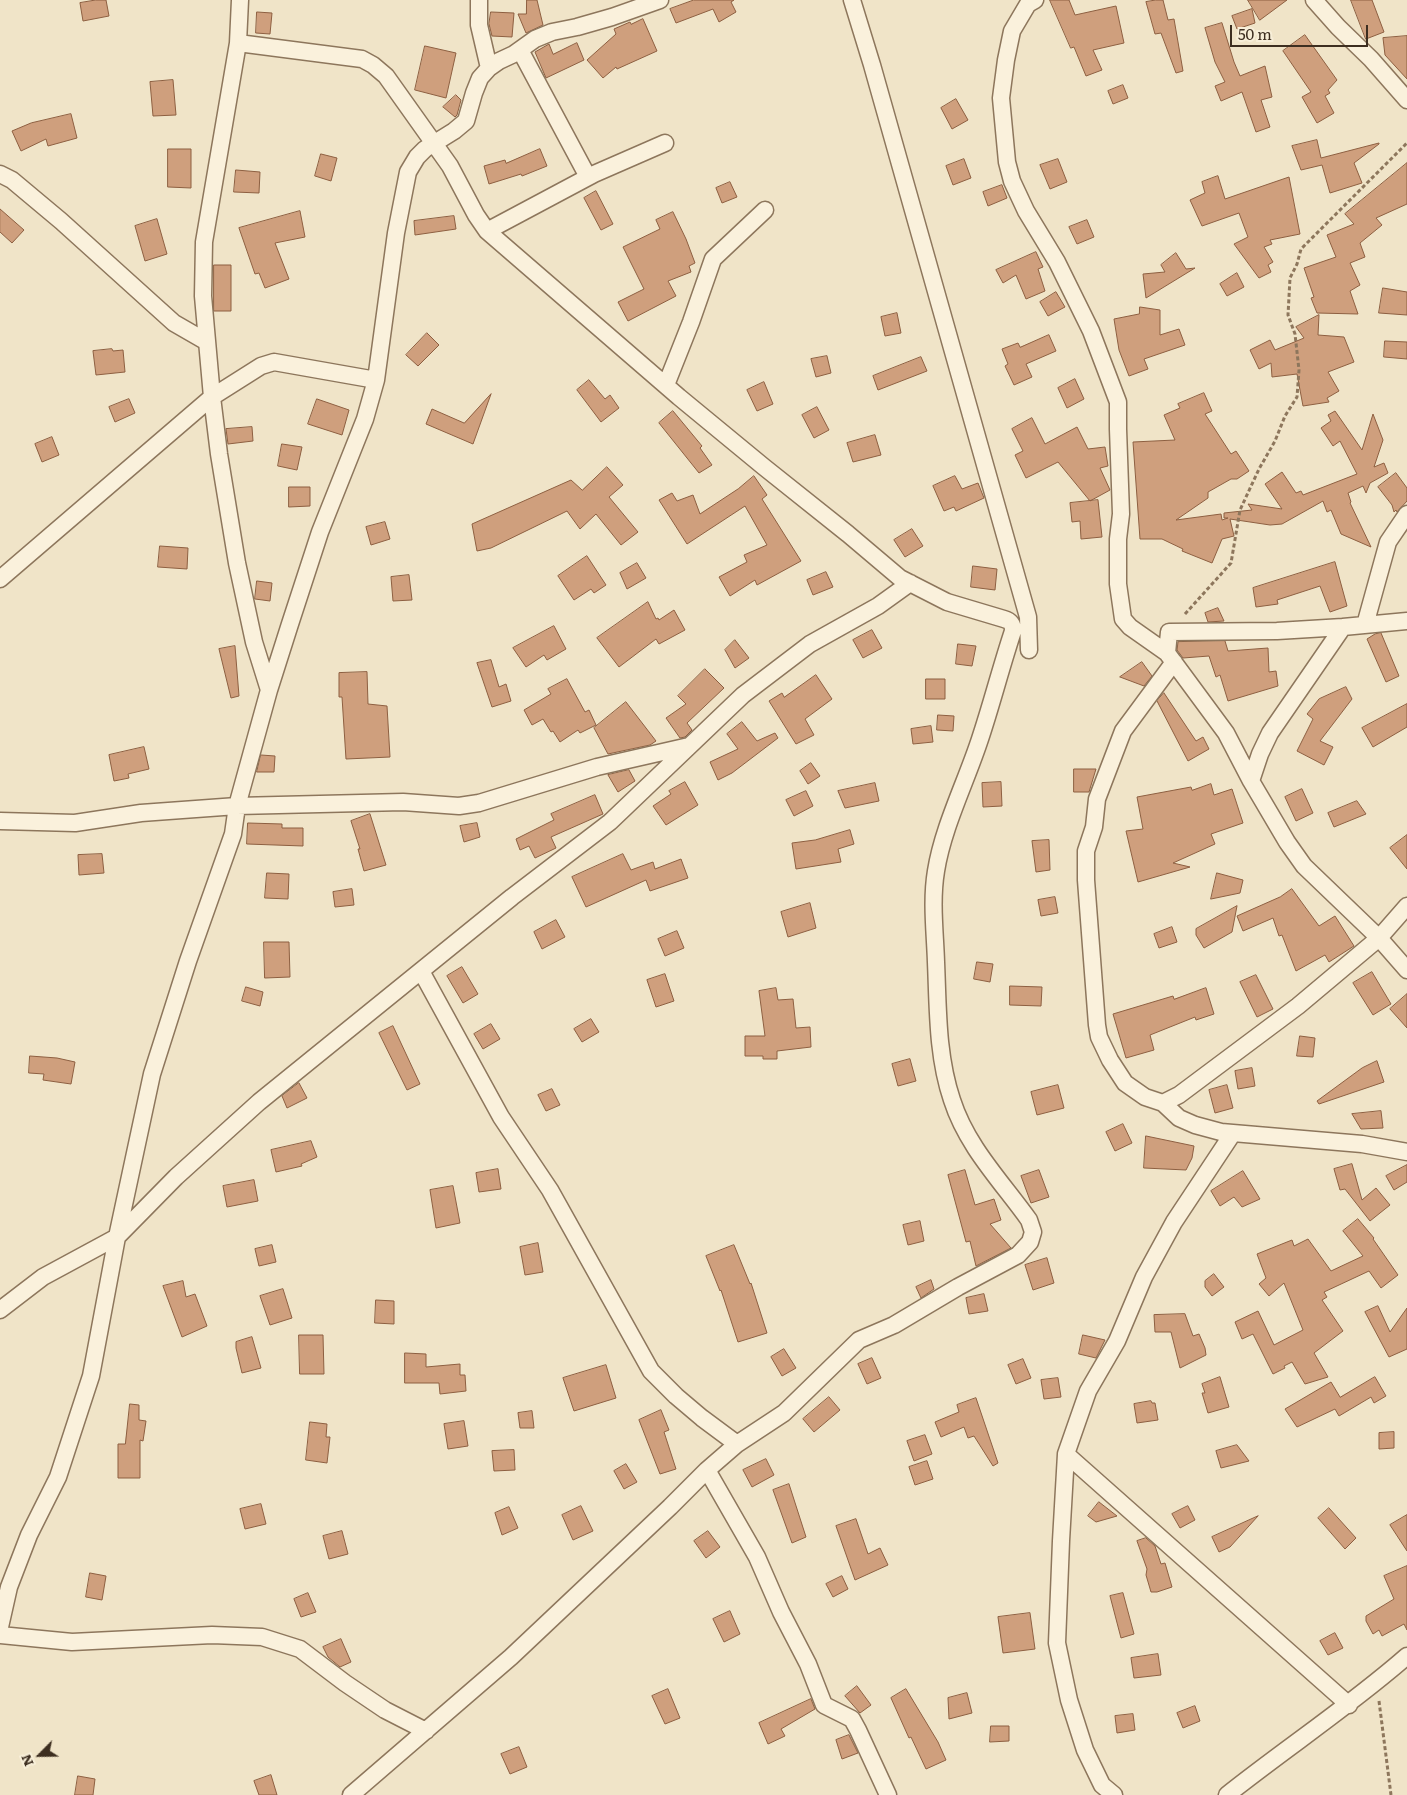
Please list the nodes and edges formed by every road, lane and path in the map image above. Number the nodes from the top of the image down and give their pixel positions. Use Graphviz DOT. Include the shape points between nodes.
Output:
graph roads {
  1 [pos="240,0"];
  2 [pos="479,0"];
  3 [pos="660,0"];
  4 [pos="852,0"];
  5 [pos="1035,0"];
  6 [pos="1314,0"];
  7 [pos="238,43"];
  8 [pos="520,50"];
  9 [pos="489,68"];
  10 [pos="1407,100"];
  11 [pos="665,143"];
  12 [pos="1407,143"];
  13 [pos="433,144"];
  14 [pos="0,174"];
  15 [pos="588,178"];
  16 [pos="765,210"];
  17 [pos="487,231"];
  18 [pos="207,342"];
  19 [pos="376,380"];
  20 [pos="666,385"];
  21 [pos="212,396"];
  22 [pos="1407,514"];
  23 [pos="0,579"];
  24 [pos="910,583"];
  25 [pos="1407,621"];
  26 [pos="1365,625"];
  27 [pos="1343,627"];
  28 [pos="1169,632"];
  29 [pos="1029,650"];
  30 [pos="1171,657"];
  31 [pos="269,690"];
  32 [pos="689,746"];
  33 [pos="1251,781"];
  34 [pos="237,806"];
  35 [pos="0,821"];
  36 [pos="1407,906"];
  37 [pos="1379,938"];
  38 [pos="1407,970"];
  39 [pos="421,971"];
  40 [pos="1163,1103"];
  41 [pos="1233,1133"];
  42 [pos="1407,1152"];
  43 [pos="117,1237"];
  44 [pos="0,1310"];
  45 [pos="737,1444"];
  46 [pos="1066,1454"];
  47 [pos="706,1470"];
  48 [pos="0,1627"];
  49 [pos="0,1635"];
  50 [pos="1407,1656"];
  51 [pos="1376,1683"];
  52 [pos="1349,1705"];
  53 [pos="426,1731"];
  54 [pos="351,1795"];
  55 [pos="888,1795"];
  56 [pos="1114,1795"];
  57 [pos="1227,1795"];
  58 [pos="1391,1795"];
  1 -- 7 [label="street"];
  2 -- 9 [label="street" via="479,25"];
  3 -- 8 [label="street" via="552,32"];
  4 -- 29 [label="street" via="1028,617"];
  5 -- 30 [label="street" via="1028,4 1012,31 1006,60 1001,98 1007,162 1026,211 1057,262 1091,331 1118,402 1121,514 1118,584 1123,619"];
  6 -- 10 [label="street"];
  7 -- 13 [label="street" via="362,60 373,65 386,76"];
  7 -- 18 [label="street" via="204,242 203,296"];
  8 -- 9 [label="street"];
  8 -- 15 [label="street"];
  9 -- 13 [label="street" via="480,78 466,121"];
  11 -- 15 [label="street"];
  12 -- 28 [label="path" via="1301,249 1290,278 1288,315 1295,334 1297,397 1240,510 1232,563"];
  13 -- 17 [label="street" via="450,166"];
  13 -- 19 [label="street" via="417,158 404,187"];
  14 -- 18 [label="street" via="12,180 61,221 174,323"];
  15 -- 17 [label="street"];
  16 -- 20 [label="street" via="713,258"];
  17 -- 20 [label="street"];
  18 -- 21 [label="street"];
  19 -- 21 [label="street" via="274,362 261,366"];
  19 -- 31 [label="street" via="365,419 320,532"];
  20 -- 24 [label="street"];
  21 -- 23 [label="street"];
  21 -- 31 [label="street" via="237,563 254,642"];
  22 -- 26 [label="street" via="1388,542"];
  24 -- 32 [label="street" via="878,606 810,644 743,695"];
  24 -- 45 [label="street" via="947,602 1010,621 1013,625 980,739 942,847 936,871 934,913 938,1010 952,1100 978,1152 1030,1220 1033,1232 1030,1242 1018,1255 894,1325 860,1340 784,1413"];
  25 -- 26 [label="street"];
  26 -- 27 [label="street"];
  27 -- 28 [label="street"];
  27 -- 33 [label="street" via="1270,733"];
  28 -- 30 [label="street"];
  30 -- 33 [label="street" via="1226,733"];
  30 -- 40 [label="street" via="1123,731 1097,799 1094,827 1086,851 1099,1036 1125,1083"];
  31 -- 34 [label="street"];
  32 -- 34 [label="street" via="597,767 479,803 459,806 403,802"];
  32 -- 39 [label="street" via="610,822"];
  33 -- 37 [label="street" via="1304,866"];
  34 -- 35 [label="street" via="141,813 75,823"];
  34 -- 43 [label="street" via="232,834 152,1074"];
  36 -- 37 [label="street"];
  37 -- 38 [label="street"];
  37 -- 40 [label="street" via="1298,1006"];
  39 -- 43 [label="street" via="259,1102 176,1177"];
  39 -- 45 [label="street" via="501,1117 550,1190 651,1371 695,1413"];
  40 -- 41 [label="street" via="1179,1118 1194,1125"];
  41 -- 42 [label="street" via="1362,1144"];
  41 -- 46 [label="street" via="1174,1222 1144,1277 1117,1340 1088,1391"];
  43 -- 44 [label="street" via="43,1277"];
  43 -- 48 [label="street" via="91,1376 58,1476 29,1535 9,1587"];
  45 -- 47 [label="street"];
  46 -- 52 [label="street"];
  46 -- 56 [label="street" via="1058,1642 1069,1700 1085,1750 1102,1785"];
  47 -- 53 [label="street" via="511,1658"];
  47 -- 55 [label="street" via="758,1557 824,1706 852,1719"];
  49 -- 53 [label="street" via="72,1642 212,1635 262,1638 300,1649 385,1710"];
  50 -- 51 [label="street"];
  51 -- 52 [label="street"];
  51 -- 58 [label="path"];
  52 -- 57 [label="street"];
  53 -- 54 [label="street"];
}
